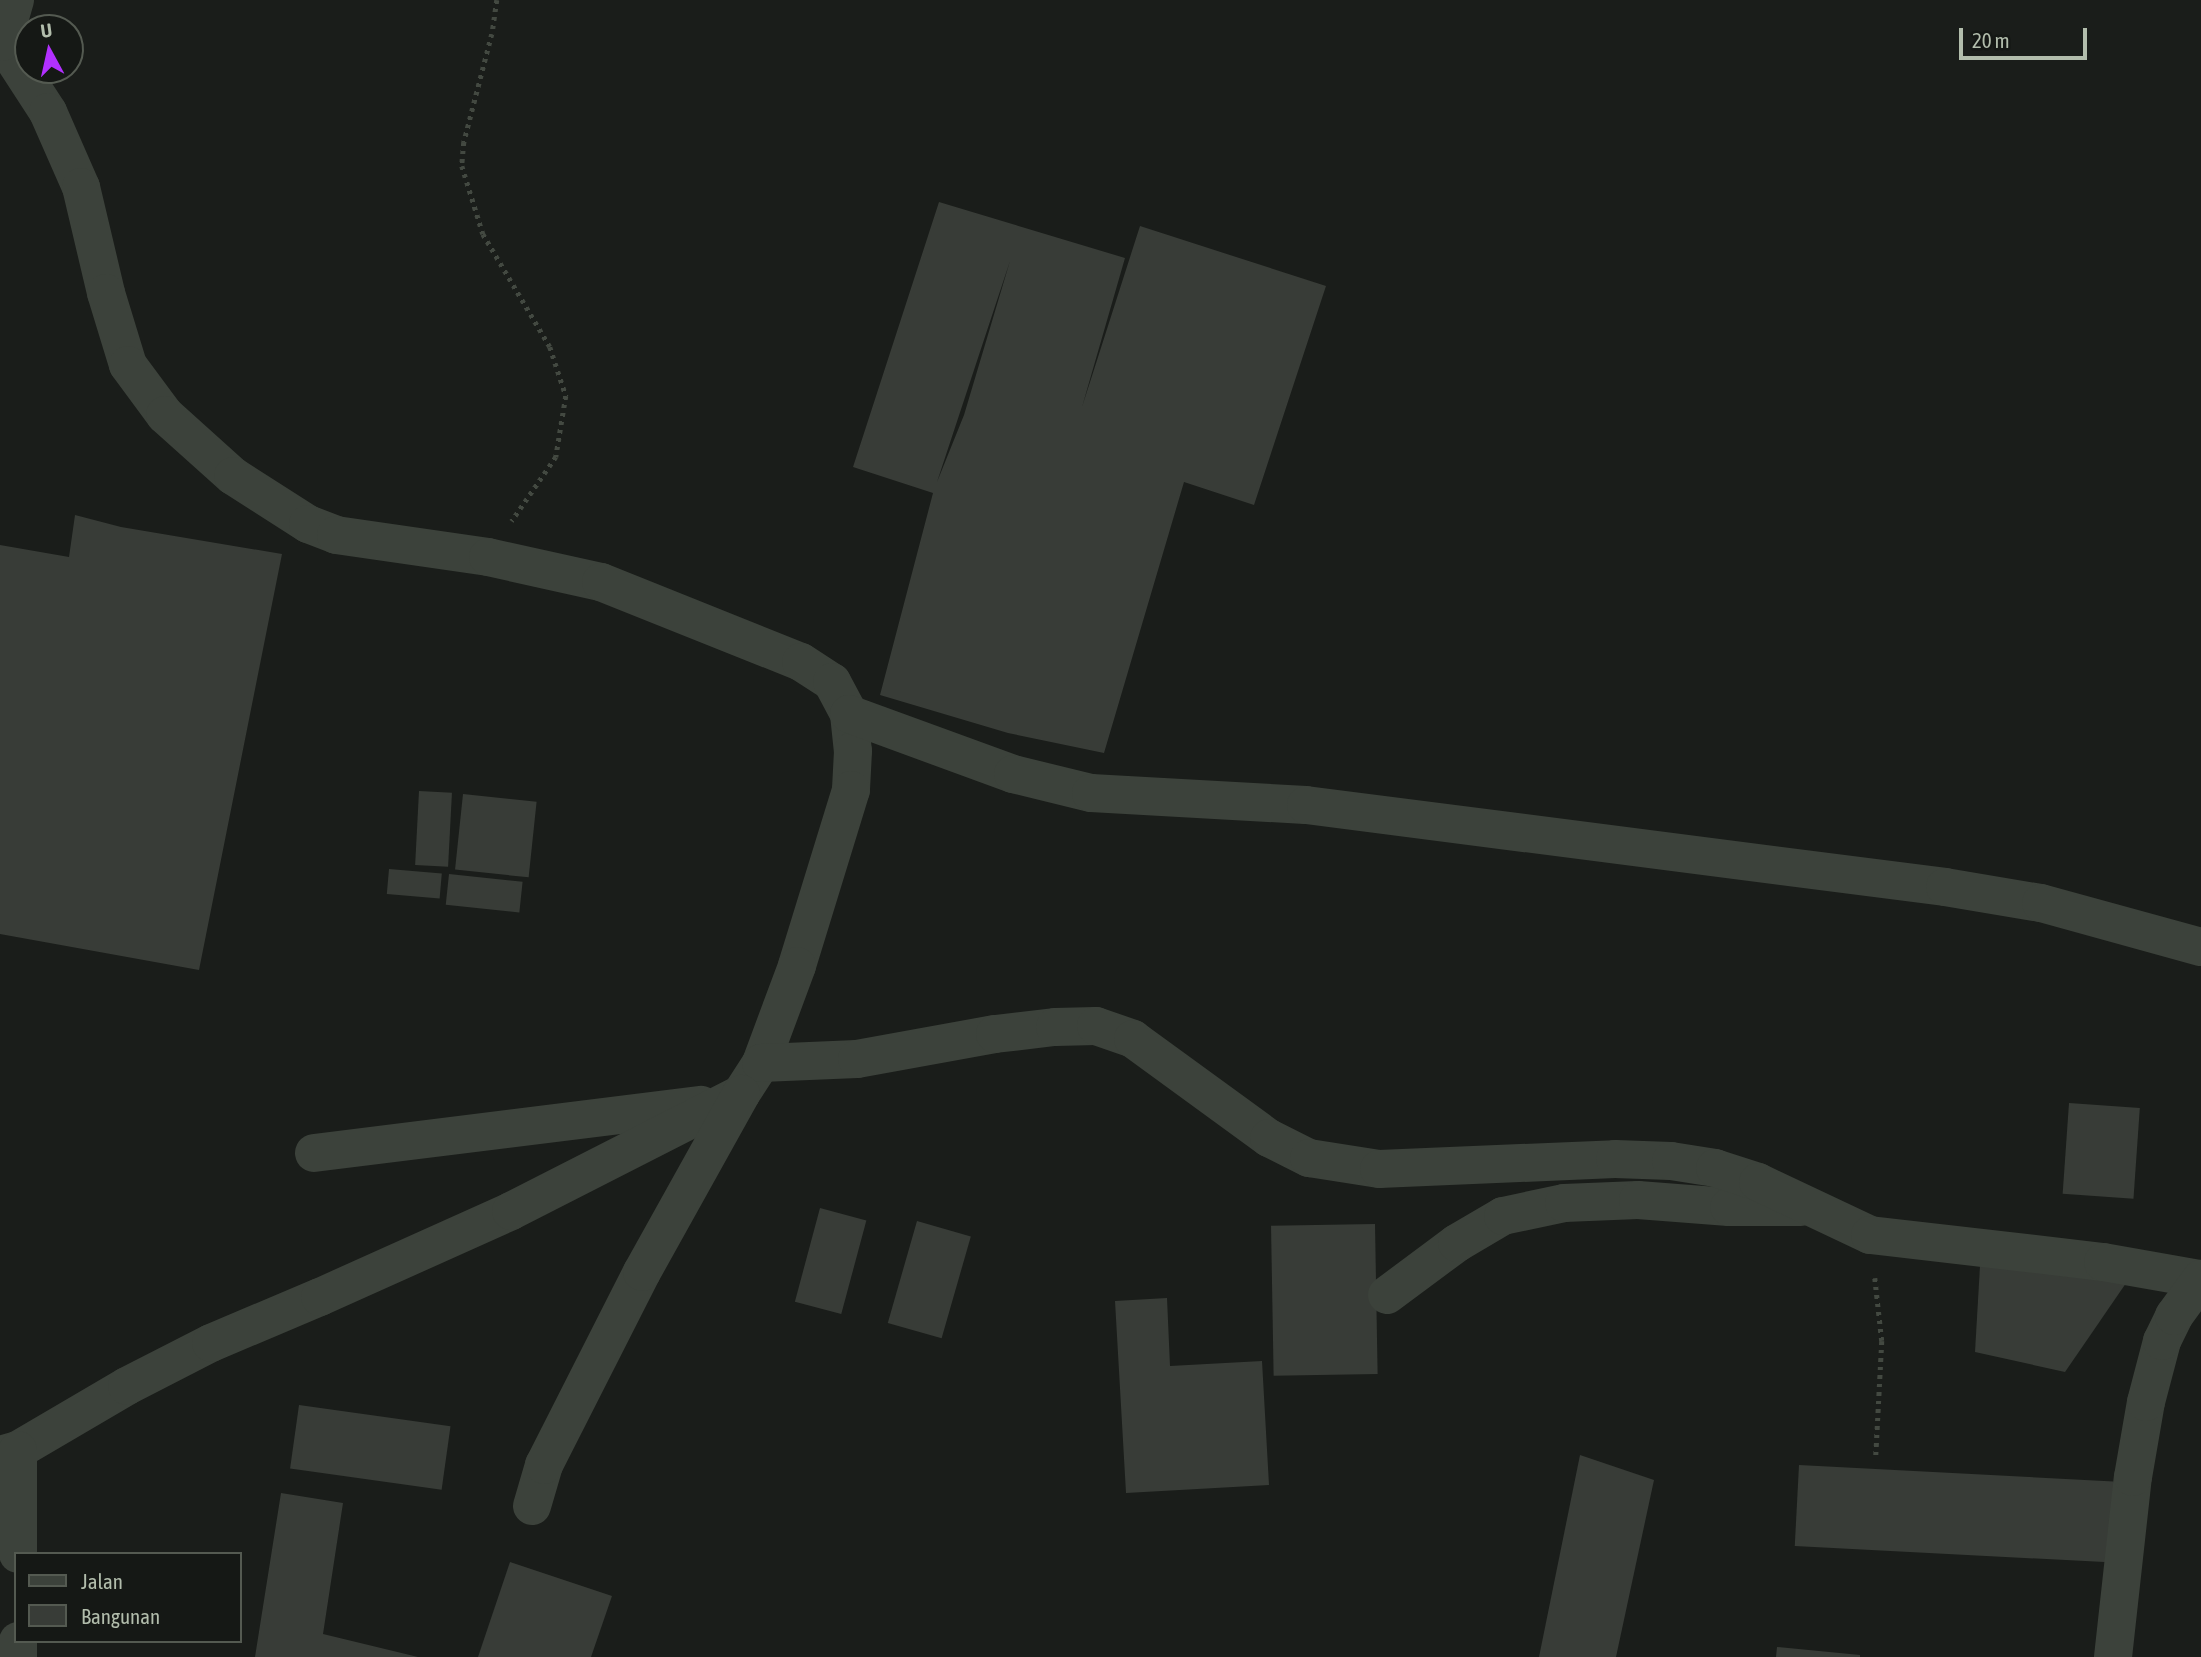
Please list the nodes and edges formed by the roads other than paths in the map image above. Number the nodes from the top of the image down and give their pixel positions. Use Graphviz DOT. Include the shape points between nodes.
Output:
graph roads {
  1 [pos="15,0"];
  2 [pos="1,40"];
  3 [pos="849,715"];
  4 [pos="2201,947"];
  5 [pos="743,1086"];
  6 [pos="314,1153"];
  7 [pos="1807,1207"];
  8 [pos="2200,1279"];
  9 [pos="1387,1295"];
  10 [pos="9,1453"];
  11 [pos="532,1506"];
  12 [pos="18,1552"];
  13 [pos="2113,1657"];
  1 -- 2 [label="street"];
  2 -- 3 [label="street" via="48,112 81,187 128,365 165,415 233,476 308,524 335,535 488,557 601,582 801,662 832,682"];
  3 -- 4 [label="street" via="1013,774 1091,793 1306,805 1945,887 2041,903"];
  3 -- 5 [label="street" via="851,790 797,966"];
  5 -- 6 [label="street"];
  5 -- 7 [label="street" via="995,1034 1096,1026 1133,1039 1269,1138 1309,1158 1379,1169 1615,1159 1671,1161 1715,1168 1758,1182"];
  5 -- 10 [label="street" via="511,1211 211,1343"];
  5 -- 11 [label="street" via="544,1465"];
  7 -- 8 [label="street" via="1870,1235 2103,1262"];
  7 -- 9 [label="street" via="1638,1200 1564,1203 1503,1216 1457,1243"];
  8 -- 13 [label="street" via="2162,1341 2146,1402"];
  10 -- 12 [label="street"];
}
